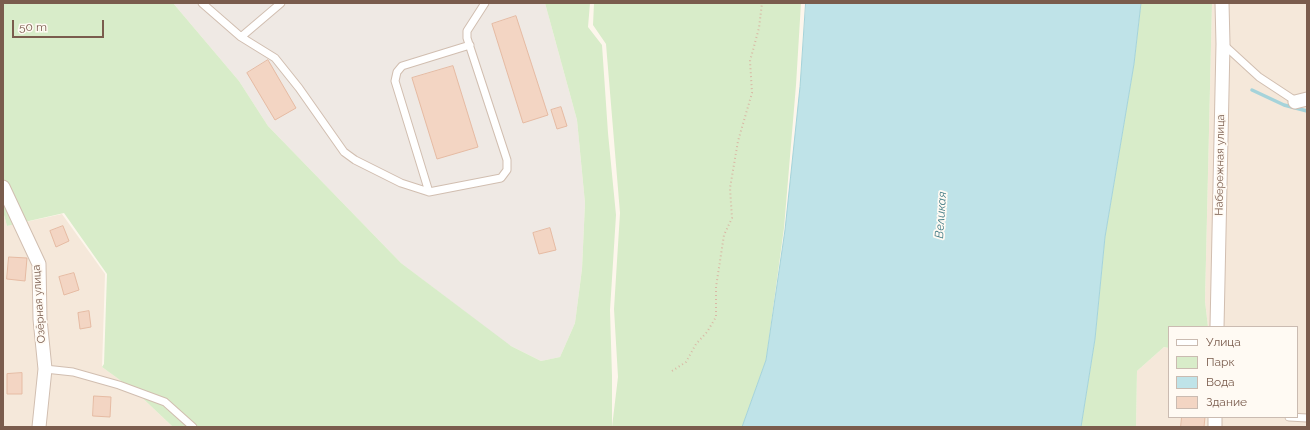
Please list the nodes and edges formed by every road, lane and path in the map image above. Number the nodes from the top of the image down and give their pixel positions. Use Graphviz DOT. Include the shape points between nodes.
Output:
graph roads {
  1 [pos="202,3"];
  2 [pos="281,3"];
  3 [pos="485,3"];
  4 [pos="762,3"];
  5 [pos="1222,3"];
  6 [pos="241,37"];
  7 [pos="1223,44"];
  8 [pos="470,45"];
  9 [pos="1303,102"];
  10 [pos="3,187"];
  11 [pos="429,192"];
  12 [pos="1217,326"];
  13 [pos="45,369"];
  14 [pos="672,371"];
  15 [pos="39,427"];
  16 [pos="193,427"];
  1 -- 6 [label="lane"];
  2 -- 6 [label="lane"];
  3 -- 8 [label="lane" via="467,31"];
  4 -- 14 [label="path" via="759,28 750,61 752,93 738,141 730,188 732,218 724,235 716,287 716,317 686,362"];
  5 -- 7 [label="street, Набережная улица"];
  6 -- 11 [label="lane" via="275,58 344,152 401,183"];
  7 -- 9 [label="lane" via="1259,77"];
  7 -- 12 [label="street, Набережная улица"];
  8 -- 11 [label="lane" via="402,66 397,72 395,81"];
  8 -- 11 [label="lane" via="507,160 507,170 501,178"];
  10 -- 13 [label="street, Озёрная улица" via="39,264 40,319"];
  13 -- 15 [label="street, Озёрная улица"];
  13 -- 16 [label="lane" via="73,372 120,385 165,402"];
}
